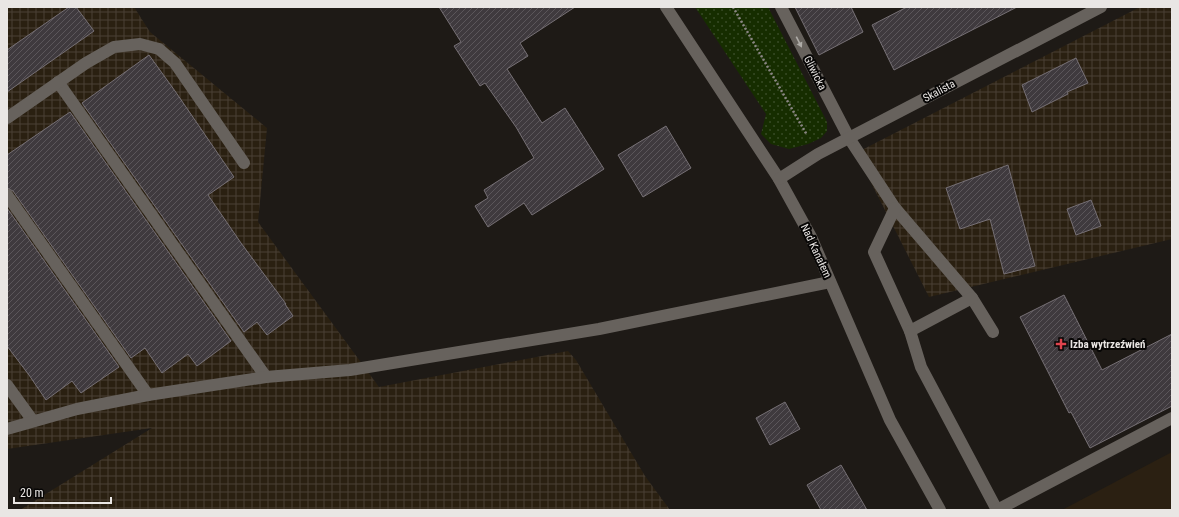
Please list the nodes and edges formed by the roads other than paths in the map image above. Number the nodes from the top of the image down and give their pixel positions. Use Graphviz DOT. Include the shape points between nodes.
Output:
graph roads {
  1 [pos="666,7"];
  2 [pos="781,7"];
  3 [pos="1101,7"];
  4 [pos="58,82"];
  5 [pos="7,118"];
  6 [pos="849,138"];
  7 [pos="244,163"];
  8 [pos="779,179"];
  9 [pos="7,195"];
  10 [pos="895,208"];
  11 [pos="830,282"];
  12 [pos="972,298"];
  13 [pos="910,331"];
  14 [pos="993,332"];
  15 [pos="266,377"];
  16 [pos="7,385"];
  17 [pos="148,395"];
  18 [pos="1172,418"];
  19 [pos="33,421"];
  20 [pos="7,429"];
  21 [pos="940,510"];
  22 [pos="997,510"];
  1 -- 8 [label="street, Nad Kanałem"];
  2 -- 6 [label="street, Gliwicka, one-way"];
  3 -- 6 [label="street, Skalista"];
  4 -- 5 [label="street"];
  4 -- 7 [label="street" via="114,47 140,44 159,49 175,63"];
  4 -- 15 [label="street"];
  6 -- 8 [label="street, Skalista"];
  6 -- 10 [label="street, Gliwicka"];
  8 -- 11 [label="street, Nad Kanałem" via="811,237"];
  9 -- 17 [label="street"];
  10 -- 12 [label="street, Gliwicka"];
  10 -- 13 [label="street" via="874,252"];
  11 -- 15 [label="street" via="599,329 350,370"];
  11 -- 21 [label="street, Nad Kanałem" via="890,420"];
  12 -- 13 [label="street"];
  12 -- 14 [label="street, Gliwicka"];
  13 -- 22 [label="street" via="921,367"];
  15 -- 17 [label="street"];
  16 -- 19 [label="street"];
  17 -- 19 [label="street" via="77,409"];
  18 -- 22 [label="street"];
  19 -- 20 [label="street"];
}
